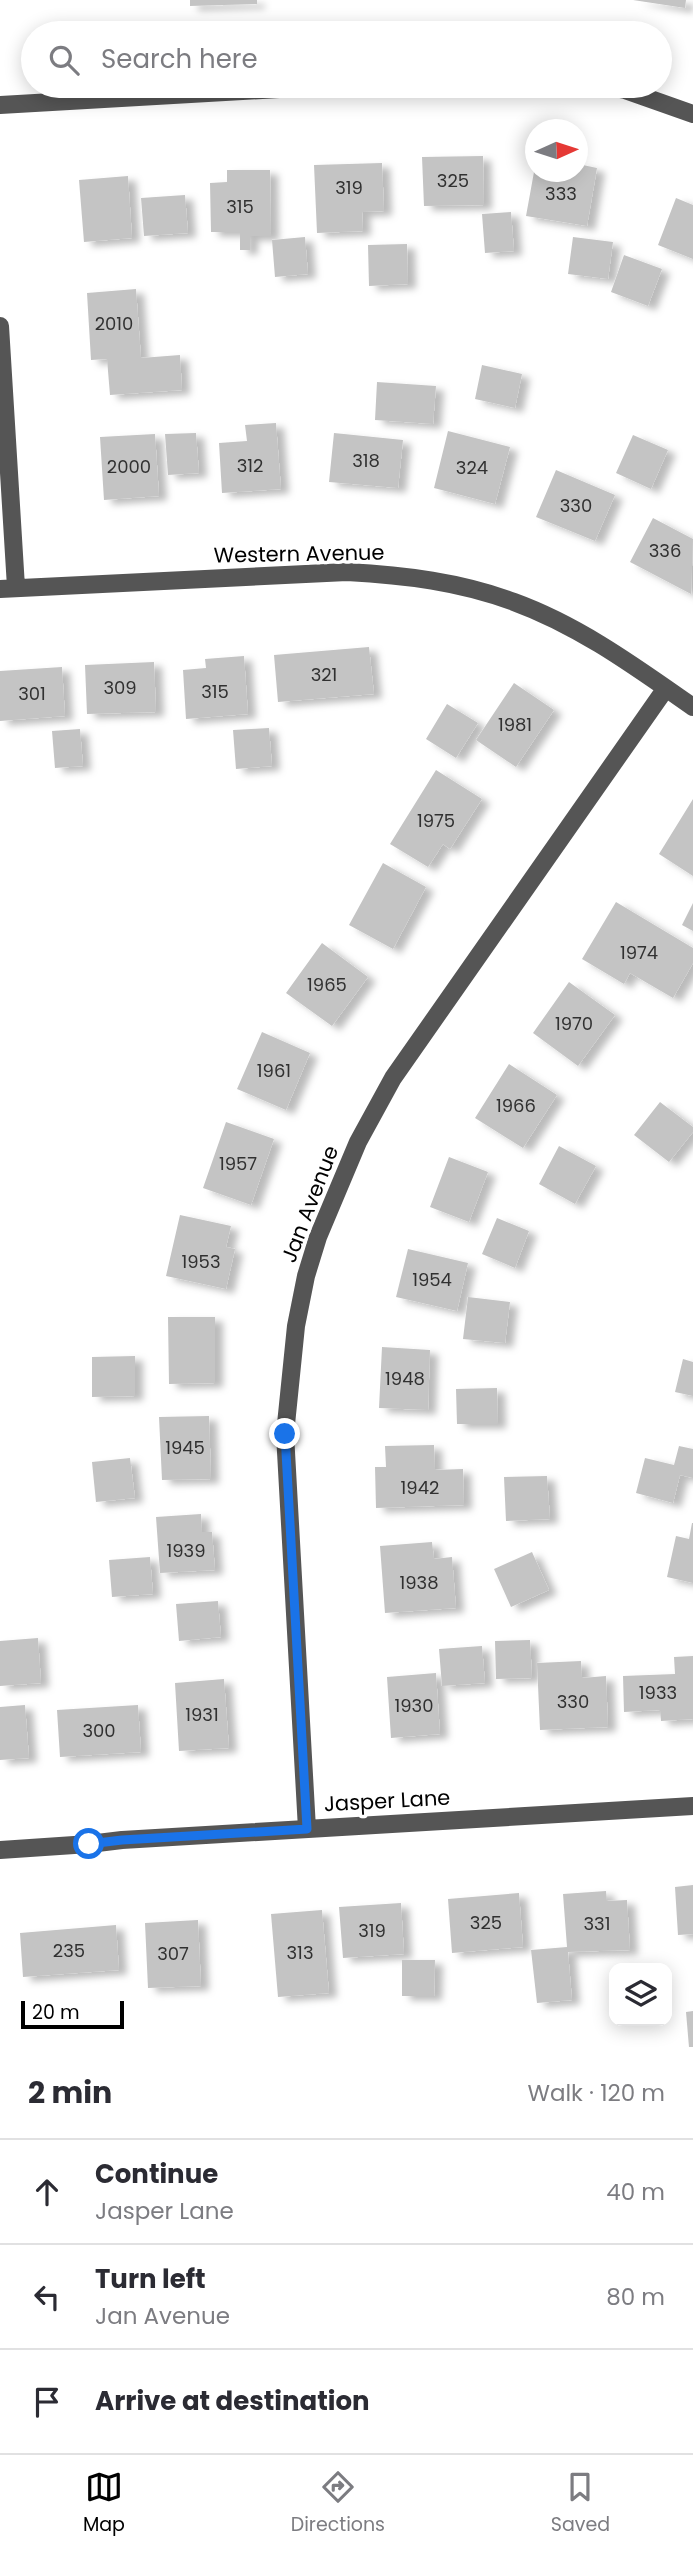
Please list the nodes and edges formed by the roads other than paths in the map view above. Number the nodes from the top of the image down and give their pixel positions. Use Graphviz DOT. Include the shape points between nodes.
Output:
graph roads {
  1 [pos="122,98"];
  2 [pos="648,98"];
  3 [pos="0,105"];
  4 [pos="693,114"];
  5 [pos="0,326"];
  6 [pos="8,588"];
  7 [pos="666,688"];
  8 [pos="693,707"];
  9 [pos="693,1806"];
  10 [pos="307,1829"];
  11 [pos="0,1850"];
  1 -- 3 [label="street"];
  2 -- 4 [label="street"];
  5 -- 6 [label="street"];
  6 -- 7 [label="street, Western Avenue" via="347,572 396,575 454,584 546,615 606,647"];
  7 -- 8 [label="street, Western Avenue"];
  7 -- 10 [label="street, Jan Avenue" via="393,1078 358,1142 318,1237 296,1326 285,1434"];
  9 -- 10 [label="street, Jasper Lane"];
  10 -- 11 [label="street, Jasper Lane"];
}
